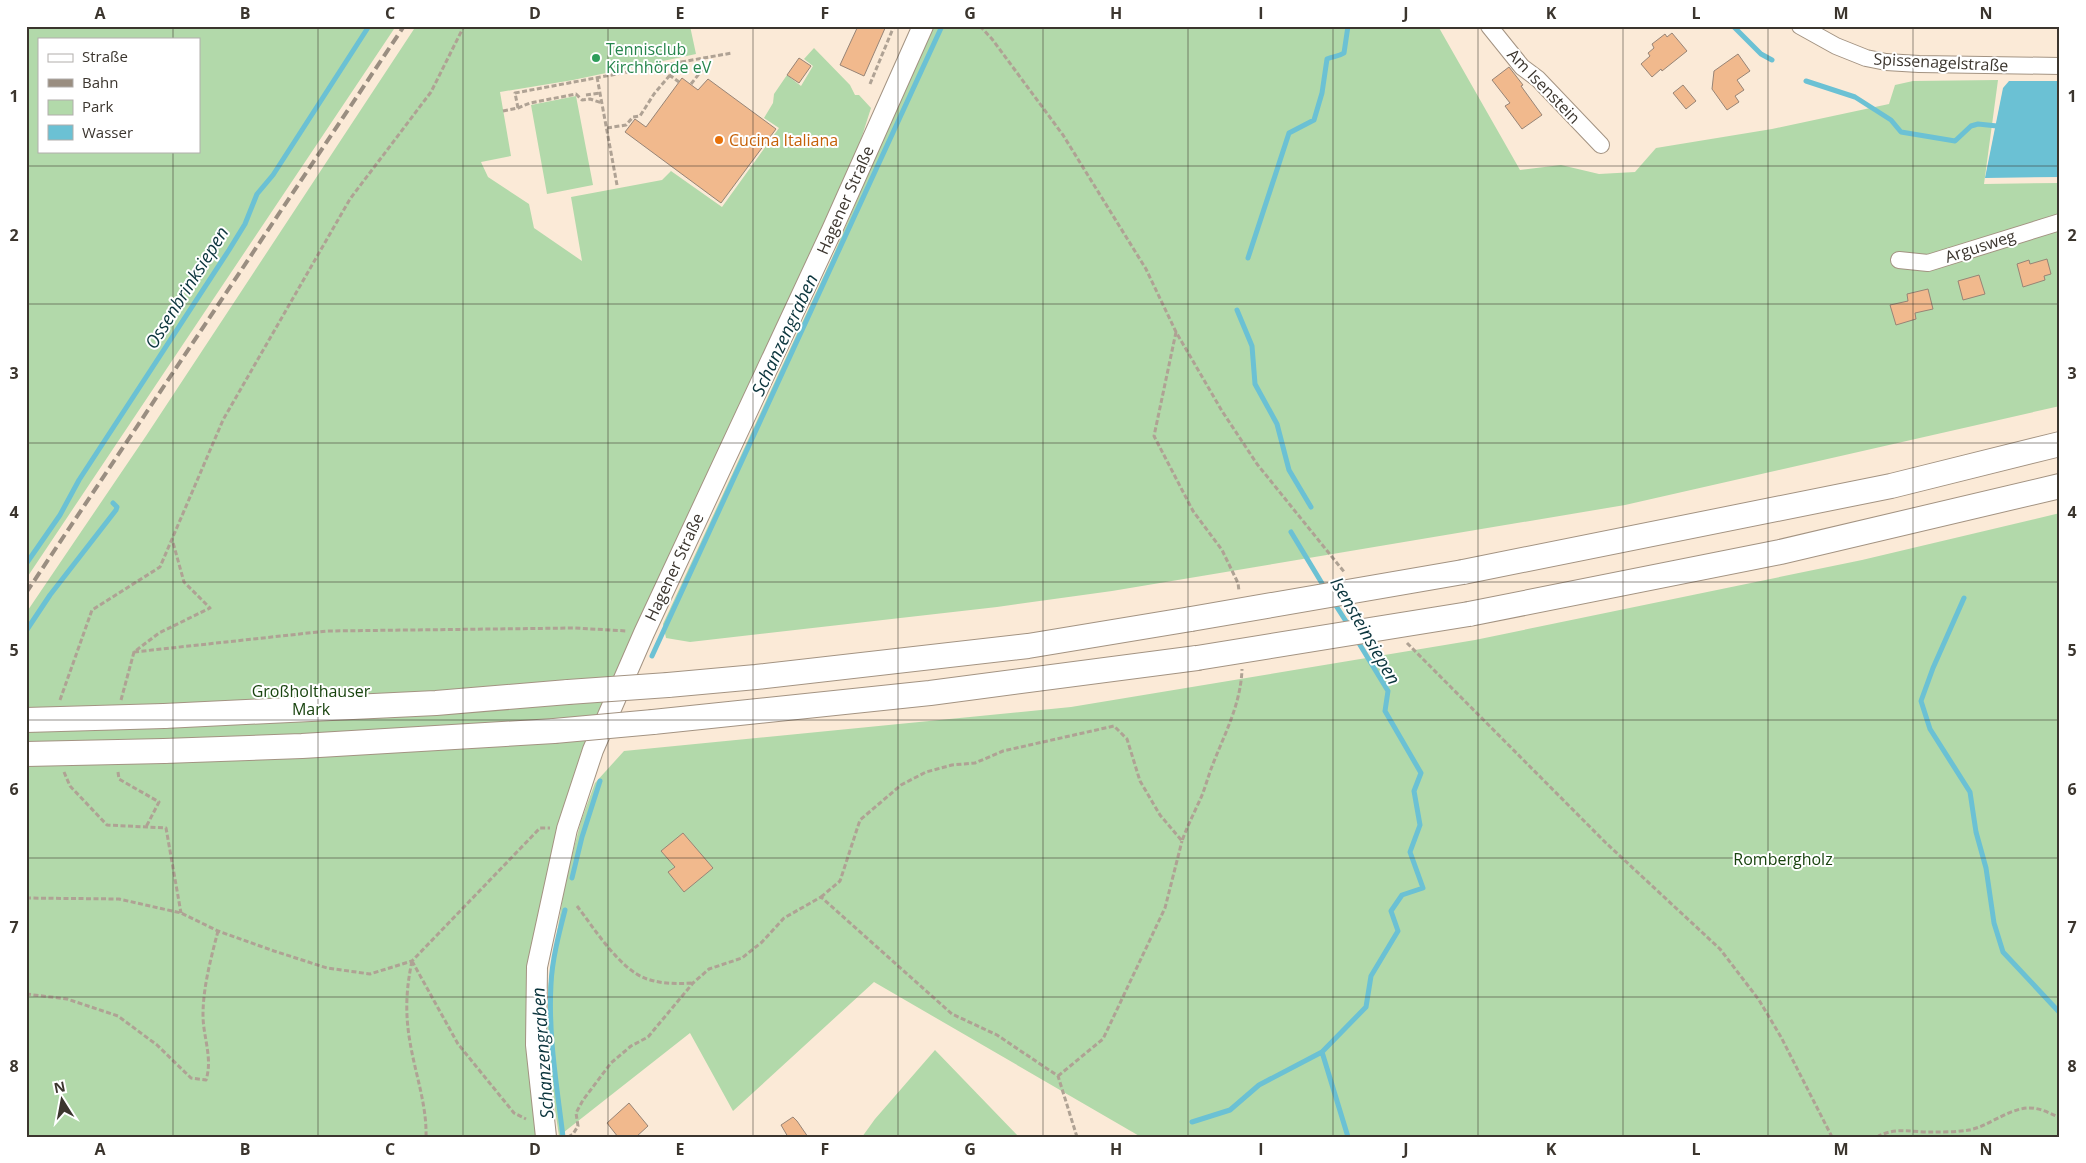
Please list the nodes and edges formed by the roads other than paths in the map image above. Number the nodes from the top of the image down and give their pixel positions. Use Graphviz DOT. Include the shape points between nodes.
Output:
graph roads {
  1 [pos="923,26"];
  2 [pos="1490,26"];
  3 [pos="1800,26"];
  4 [pos="2060,66"];
  5 [pos="1601,144"];
  6 [pos="2060,222"];
  7 [pos="1898,260"];
  8 [pos="2060,444"];
  9 [pos="2060,486"];
  10 [pos="26,720"];
  11 [pos="26,754"];
  12 [pos="546,1133"];
  1 -- 12 [label="main road, Hagener Straße" via="832,230 644,633 594,750 567,829 538,967 536,1045"];
  2 -- 5 [label="street, Am Isenstein" via="1522,67 1538,79"];
  3 -- 4 [label="street, Spissenagelstraße" via="1843,49 1886,62"];
  6 -- 7 [label="street, Argusweg" via="1928,263"];
  8 -- 10 [label="highway, bridge" via="1891,486 1462,572 1028,646 756,677 426,703"];
  9 -- 11 [label="highway, bridge" via="1780,552 1469,614 1197,658 930,693 554,731 302,746"];
}
